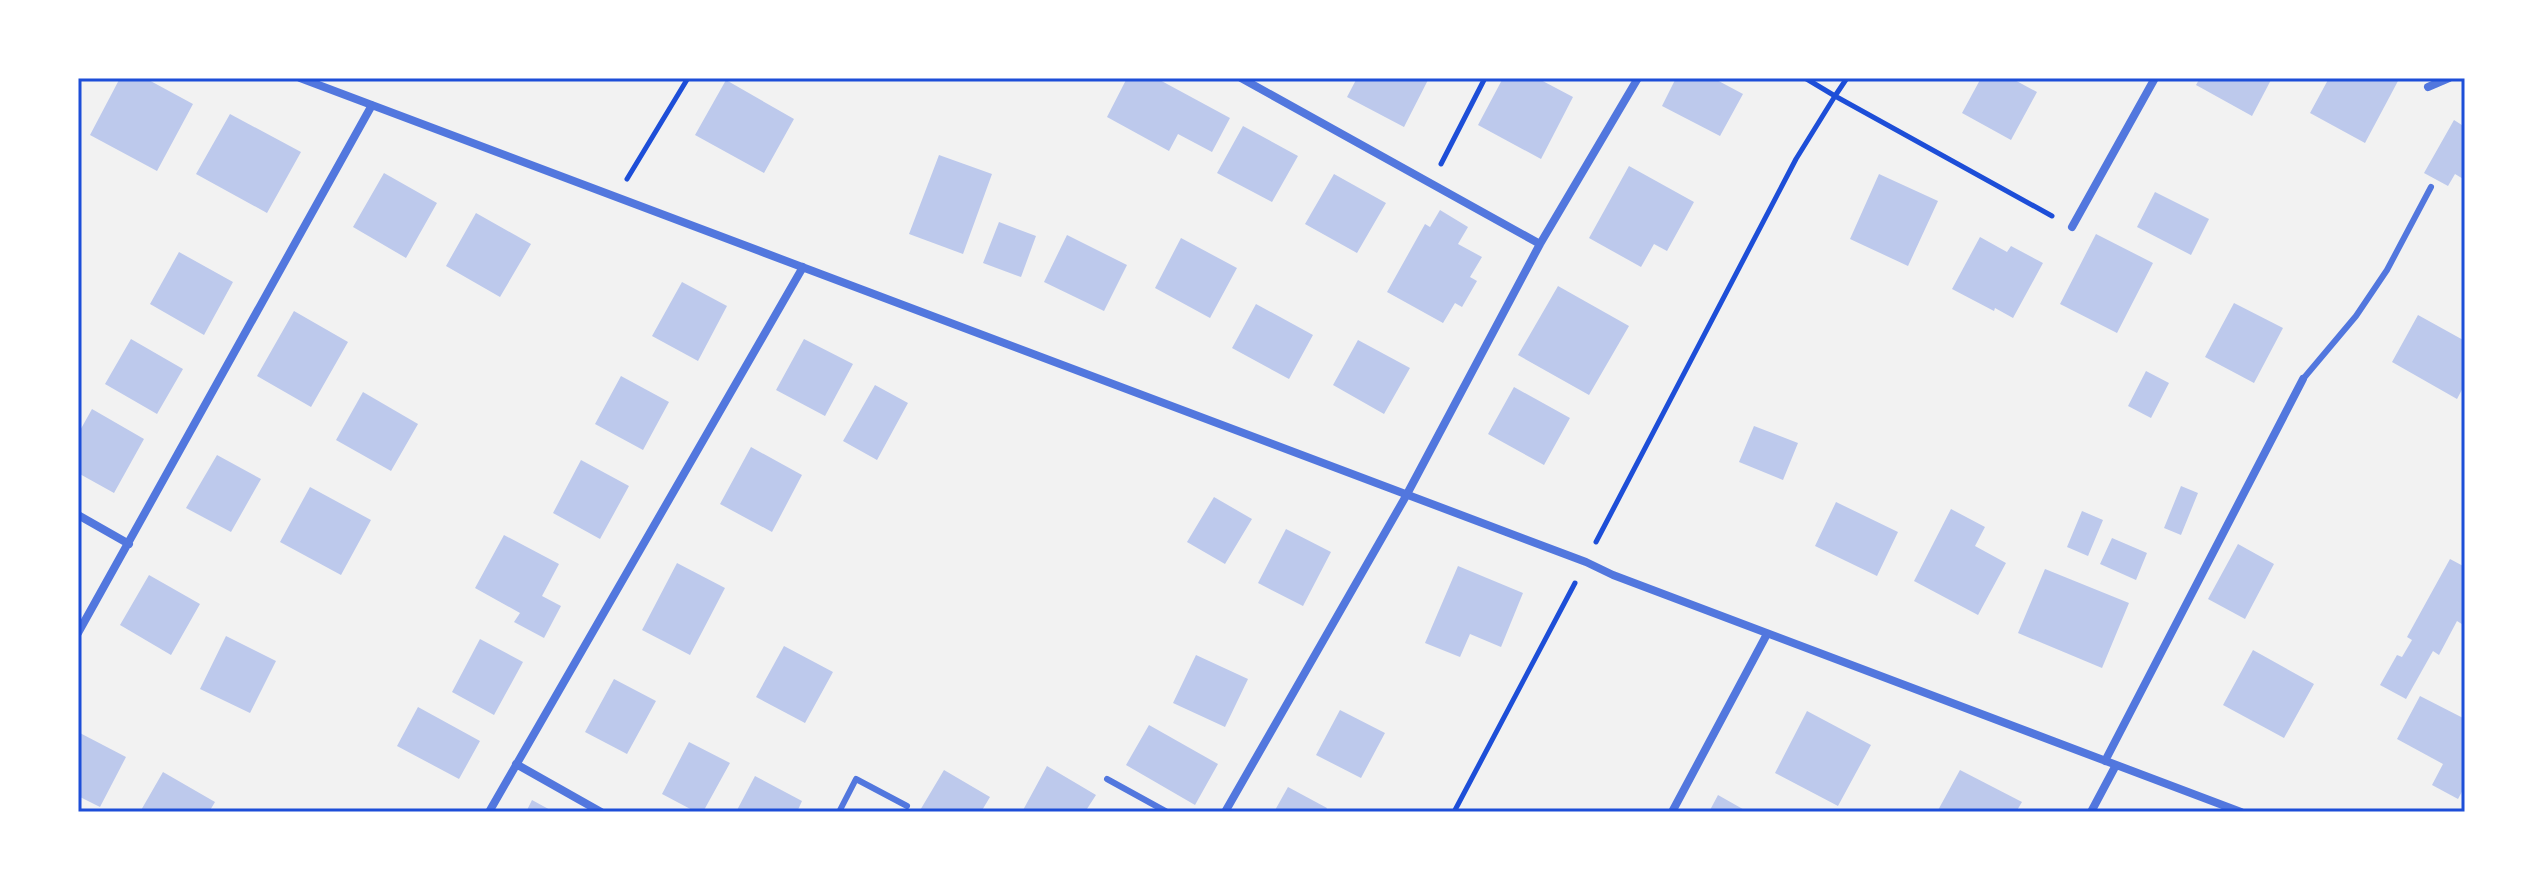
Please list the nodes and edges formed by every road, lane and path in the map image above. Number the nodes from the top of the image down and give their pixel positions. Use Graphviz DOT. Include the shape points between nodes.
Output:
graph roads {
  1 [pos="300,78"];
  2 [pos="688,78"];
  3 [pos="1241,78"];
  4 [pos="1485,78"];
  5 [pos="1638,78"];
  6 [pos="1805,78"];
  7 [pos="1847,78"];
  8 [pos="2155,78"];
  9 [pos="2449,78"];
  10 [pos="2428,87"];
  11 [pos="1835,96"];
  12 [pos="372,105"];
  13 [pos="1431,183"];
  14 [pos="2431,187"];
  15 [pos="616,197"];
  16 [pos="2072,227"];
  17 [pos="1540,244"];
  18 [pos="803,267"];
  19 [pos="2303,379"];
  20 [pos="1406,496"];
  21 [pos="78,515"];
  22 [pos="129,544"];
  23 [pos="1586,562"];
  24 [pos="78,633"];
  25 [pos="1767,634"];
  26 [pos="2105,761"];
  27 [pos="516,764"];
  28 [pos="2116,765"];
  29 [pos="1107,779"];
  30 [pos="907,806"];
  31 [pos="489,812"];
  32 [pos="601,812"];
  33 [pos="839,812"];
  34 [pos="1167,812"];
  35 [pos="1225,812"];
  36 [pos="1454,812"];
  37 [pos="1672,812"];
  38 [pos="2091,812"];
  39 [pos="2241,812"];
  1 -- 12 [label="street"];
  2 -- 15 [label="path"];
  3 -- 13 [label="street"];
  4 -- 13 [label="path"];
  5 -- 17 [label="street"];
  6 -- 11 [label="path"];
  7 -- 11 [label="path"];
  8 -- 16 [label="street"];
  9 -- 10 [label="street"];
  11 -- 16 [label="path"];
  11 -- 23 [label="path" via="1796,159"];
  12 -- 15 [label="street"];
  12 -- 22 [label="street"];
  13 -- 17 [label="street"];
  14 -- 19 [label="lane" via="2364,305"];
  15 -- 18 [label="street"];
  17 -- 20 [label="street"];
  18 -- 20 [label="street"];
  18 -- 27 [label="street"];
  19 -- 26 [label="street"];
  20 -- 23 [label="street"];
  20 -- 35 [label="street"];
  21 -- 22 [label="street"];
  22 -- 24 [label="street"];
  23 -- 25 [label="street"];
  23 -- 36 [label="path"];
  25 -- 26 [label="street"];
  25 -- 37 [label="street"];
  26 -- 28 [label="street"];
  27 -- 31 [label="street"];
  27 -- 32 [label="street"];
  28 -- 38 [label="street"];
  28 -- 39 [label="street"];
  29 -- 34 [label="lane"];
  30 -- 33 [label="lane" via="856,779"];
}
